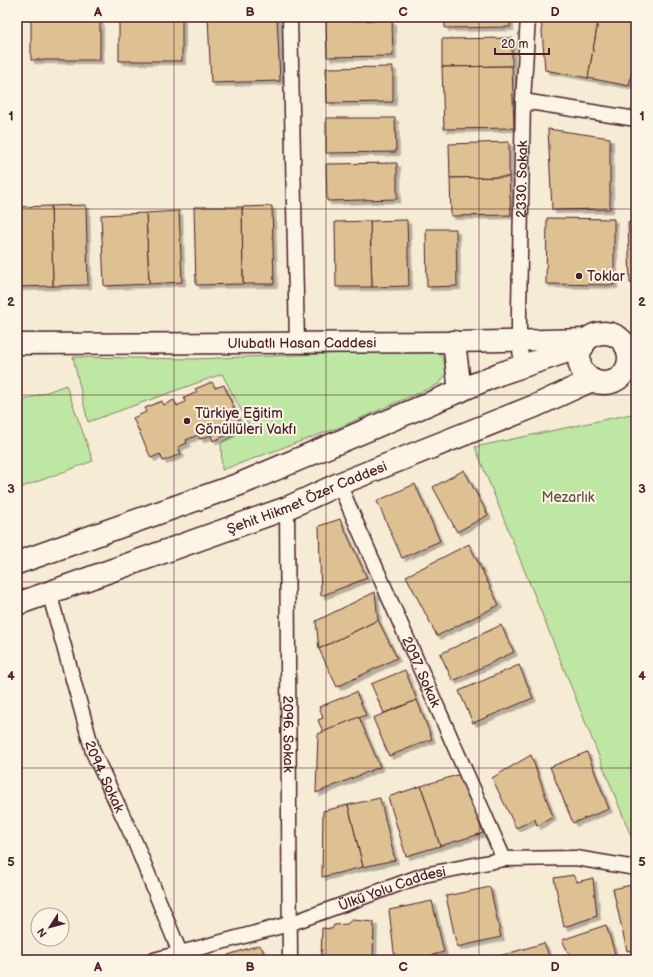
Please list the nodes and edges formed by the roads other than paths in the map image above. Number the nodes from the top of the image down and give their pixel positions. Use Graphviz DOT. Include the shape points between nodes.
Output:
graph roads {
  1 [pos="290,17"];
  2 [pos="528,17"];
  3 [pos="523,102"];
  4 [pos="636,119"];
  5 [pos="626,335"];
  6 [pos="520,341"];
  7 [pos="454,342"];
  8 [pos="585,342"];
  9 [pos="297,343"];
  10 [pos="17,344"];
  11 [pos="522,366"];
  12 [pos="592,380"];
  13 [pos="625,380"];
  14 [pos="460,391"];
  15 [pos="339,484"];
  16 [pos="287,508"];
  17 [pos="17,563"];
  18 [pos="49,592"];
  19 [pos="17,604"];
  20 [pos="504,859"];
  21 [pos="636,868"];
  22 [pos="289,924"];
  23 [pos="180,953"];
  24 [pos="154,960"];
  25 [pos="290,960"];
  1 -- 9 [label="street"];
  2 -- 3 [label="street, 2330. Sokak"];
  3 -- 4 [label="street"];
  3 -- 6 [label="street, 2330. Sokak"];
  5 -- 8 [label="main road" via="602,333"];
  5 -- 13 [label="main road" via="623,341 629,355 629,363 621,376"];
  6 -- 7 [label="street, Ulubatlı Hasan Caddesi"];
  6 -- 8 [label="street, Ulubatlı Hasan Caddesi"];
  6 -- 11 [label="street, 2330. Sokak"];
  7 -- 9 [label="street, Ulubatlı Hasan Caddesi"];
  7 -- 14 [label="main road"];
  8 -- 11 [label="main road"];
  8 -- 12 [label="main road" via="580,353 580,361 586,375"];
  9 -- 10 [label="street, Ulubatlı Hasan Caddesi"];
  11 -- 14 [label="main road"];
  12 -- 13 [label="main road" via="607,383"];
  12 -- 15 [label="main road, Şehit Hikmet Özer Caddesi" via="535,406"];
  14 -- 17 [label="main road" via="240,484"];
  15 -- 16 [label="main road, Şehit Hikmet Özer Caddesi"];
  15 -- 20 [label="street, 2097. Sokak"];
  16 -- 18 [label="main road, Şehit Hikmet Özer Caddesi"];
  16 -- 22 [label="street, 2096. Sokak"];
  18 -- 19 [label="main road, Şehit Hikmet Özer Caddesi"];
  18 -- 23 [label="street, 2094. Sokak" via="94,752 135,842"];
  20 -- 21 [label="street, Ülkü Yolu Caddesi" via="576,858"];
  20 -- 22 [label="street, Ülkü Yolu Caddesi" via="424,876"];
  22 -- 23 [label="street, Ülkü Yolu Caddesi"];
  22 -- 25 [label="street, 2096. Sokak"];
  23 -- 24 [label="street, Ülkü Yolu Caddesi"];
}
